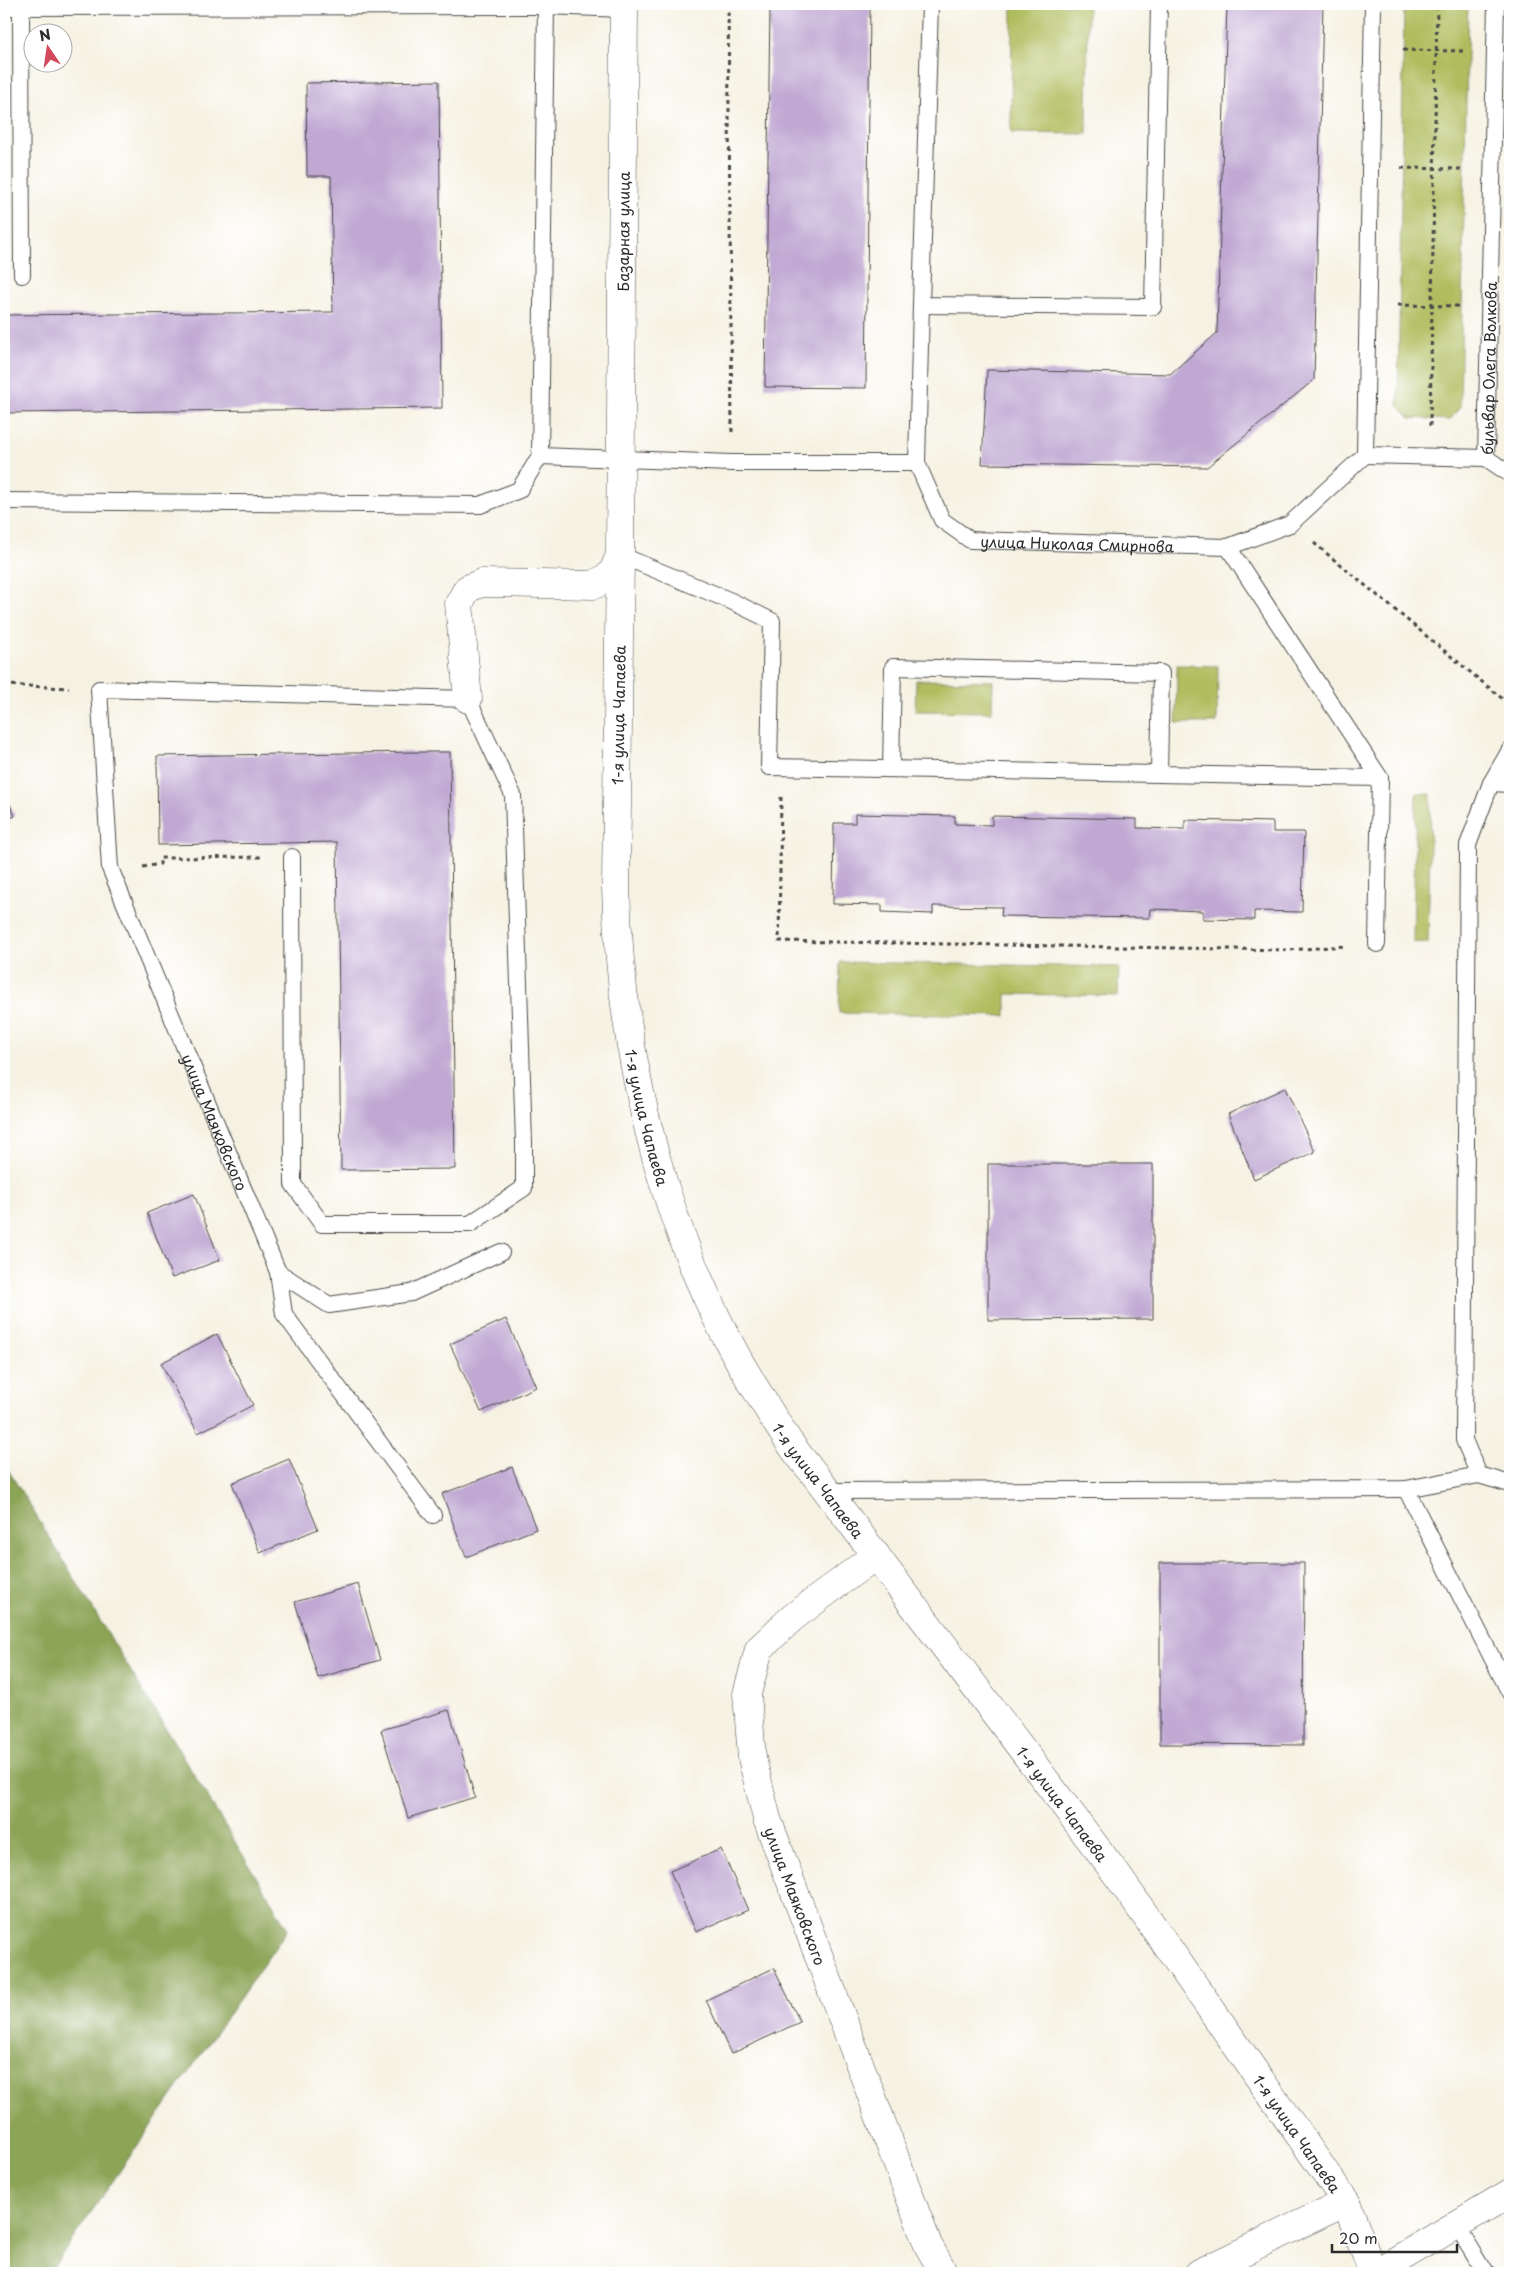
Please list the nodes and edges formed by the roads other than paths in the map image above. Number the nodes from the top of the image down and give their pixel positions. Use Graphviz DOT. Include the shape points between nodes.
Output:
graph roads {
  1 [pos="930,4"];
  2 [pos="1159,4"];
  3 [pos="1374,4"];
  4 [pos="1496,4"];
  5 [pos="295,6"];
  6 [pos="546,6"];
  7 [pos="624,6"];
  8 [pos="4,7"];
  9 [pos="21,7"];
  10 [pos="22,275"];
  11 [pos="921,305"];
  12 [pos="1365,455"];
  13 [pos="540,456"];
  14 [pos="1486,458"];
  15 [pos="622,459"];
  16 [pos="916,463"];
  17 [pos="1510,474"];
  18 [pos="4,501"];
  19 [pos="1228,547"];
  20 [pos="620,555"];
  21 [pos="468,700"];
  22 [pos="1510,750"];
  23 [pos="891,769"];
  24 [pos="1159,774"];
  25 [pos="1380,778"];
  26 [pos="1491,783"];
  27 [pos="1510,784"];
  28 [pos="292,857"];
  29 [pos="1377,944"];
  30 [pos="501,1252"];
  31 [pos="278,1272"];
  32 [pos="1480,1475"];
  33 [pos="1510,1484"];
  34 [pos="1406,1489"];
  35 [pos="827,1491"];
  36 [pos="433,1515"];
  37 [pos="876,1555"];
  38 [pos="1510,1693"];
  39 [pos="1510,2193"];
  40 [pos="1346,2202"];
  41 [pos="1457,2226"];
  42 [pos="944,2273"];
  43 [pos="1199,2273"];
  44 [pos="1374,2273"];
  45 [pos="1486,2273"];
  1 -- 11 [label="lane"];
  2 -- 11 [label="lane" via="1153,307"];
  3 -- 12 [label="lane"];
  4 -- 14 [label="lane, бульвар Олега Волкова"];
  5 -- 6 [label="lane"];
  5 -- 9 [label="lane"];
  6 -- 7 [label="lane"];
  6 -- 13 [label="lane"];
  7 -- 15 [label="street, Базарная улица"];
  8 -- 9 [label="lane"];
  9 -- 10 [label="lane"];
  11 -- 16 [label="lane"];
  12 -- 14 [label="lane, бульвар Олега Волкова"];
  12 -- 19 [label="lane, улица Николая Смирнова" via="1290,524"];
  13 -- 15 [label="lane"];
  13 -- 18 [label="lane" via="520,490 480,505"];
  14 -- 17 [label="lane"];
  15 -- 16 [label="lane" via="732,463"];
  15 -- 20 [label="street, Базарная улица"];
  16 -- 19 [label="lane, улица Николая Смирнова" via="942,520 970,540"];
  19 -- 25 [label="lane"];
  20 -- 21 [label="street" via="612,574 594,585 481,583 467,589 459,604"];
  20 -- 23 [label="lane" via="772,621 769,767"];
  20 -- 35 [label="street, 1-я улица Чапаева" via="617,939 640,1098 658,1163 705,1296 750,1380 797,1454"];
  21 -- 28 [label="lane" via="513,795 524,1143 524,1188 470,1224 322,1224 294,1184"];
  21 -- 31 [label="lane, улица Маяковского" via="100,690 110,868"];
  22 -- 26 [label="lane"];
  23 -- 24 [label="lane"];
  23 -- 24 [label="lane" via="893,667 1161,673"];
  24 -- 25 [label="lane"];
  25 -- 29 [label="lane"];
  26 -- 27 [label="lane"];
  26 -- 32 [label="lane" via="1468,845 1464,1440"];
  30 -- 31 [label="lane" via="411,1293 329,1305"];
  31 -- 36 [label="lane, улица Маяковского" via="284,1314"];
  32 -- 33 [label="lane"];
  32 -- 34 [label="lane"];
  34 -- 35 [label="lane"];
  34 -- 38 [label="lane"];
  35 -- 37 [label="street, 1-я улица Чапаева"];
  37 -- 40 [label="street, 1-я улица Чапаева" via="1117,1875"];
  37 -- 42 [label="street, улица Маяковского" via="792,1618 759,1650 747,1694 752,1758 767,1819 928,2245"];
  39 -- 41 [label="street"];
  40 -- 43 [label="street"];
  40 -- 44 [label="street, 1-я улица Чапаева"];
  41 -- 44 [label="street"];
  41 -- 45 [label="lane"];
}
